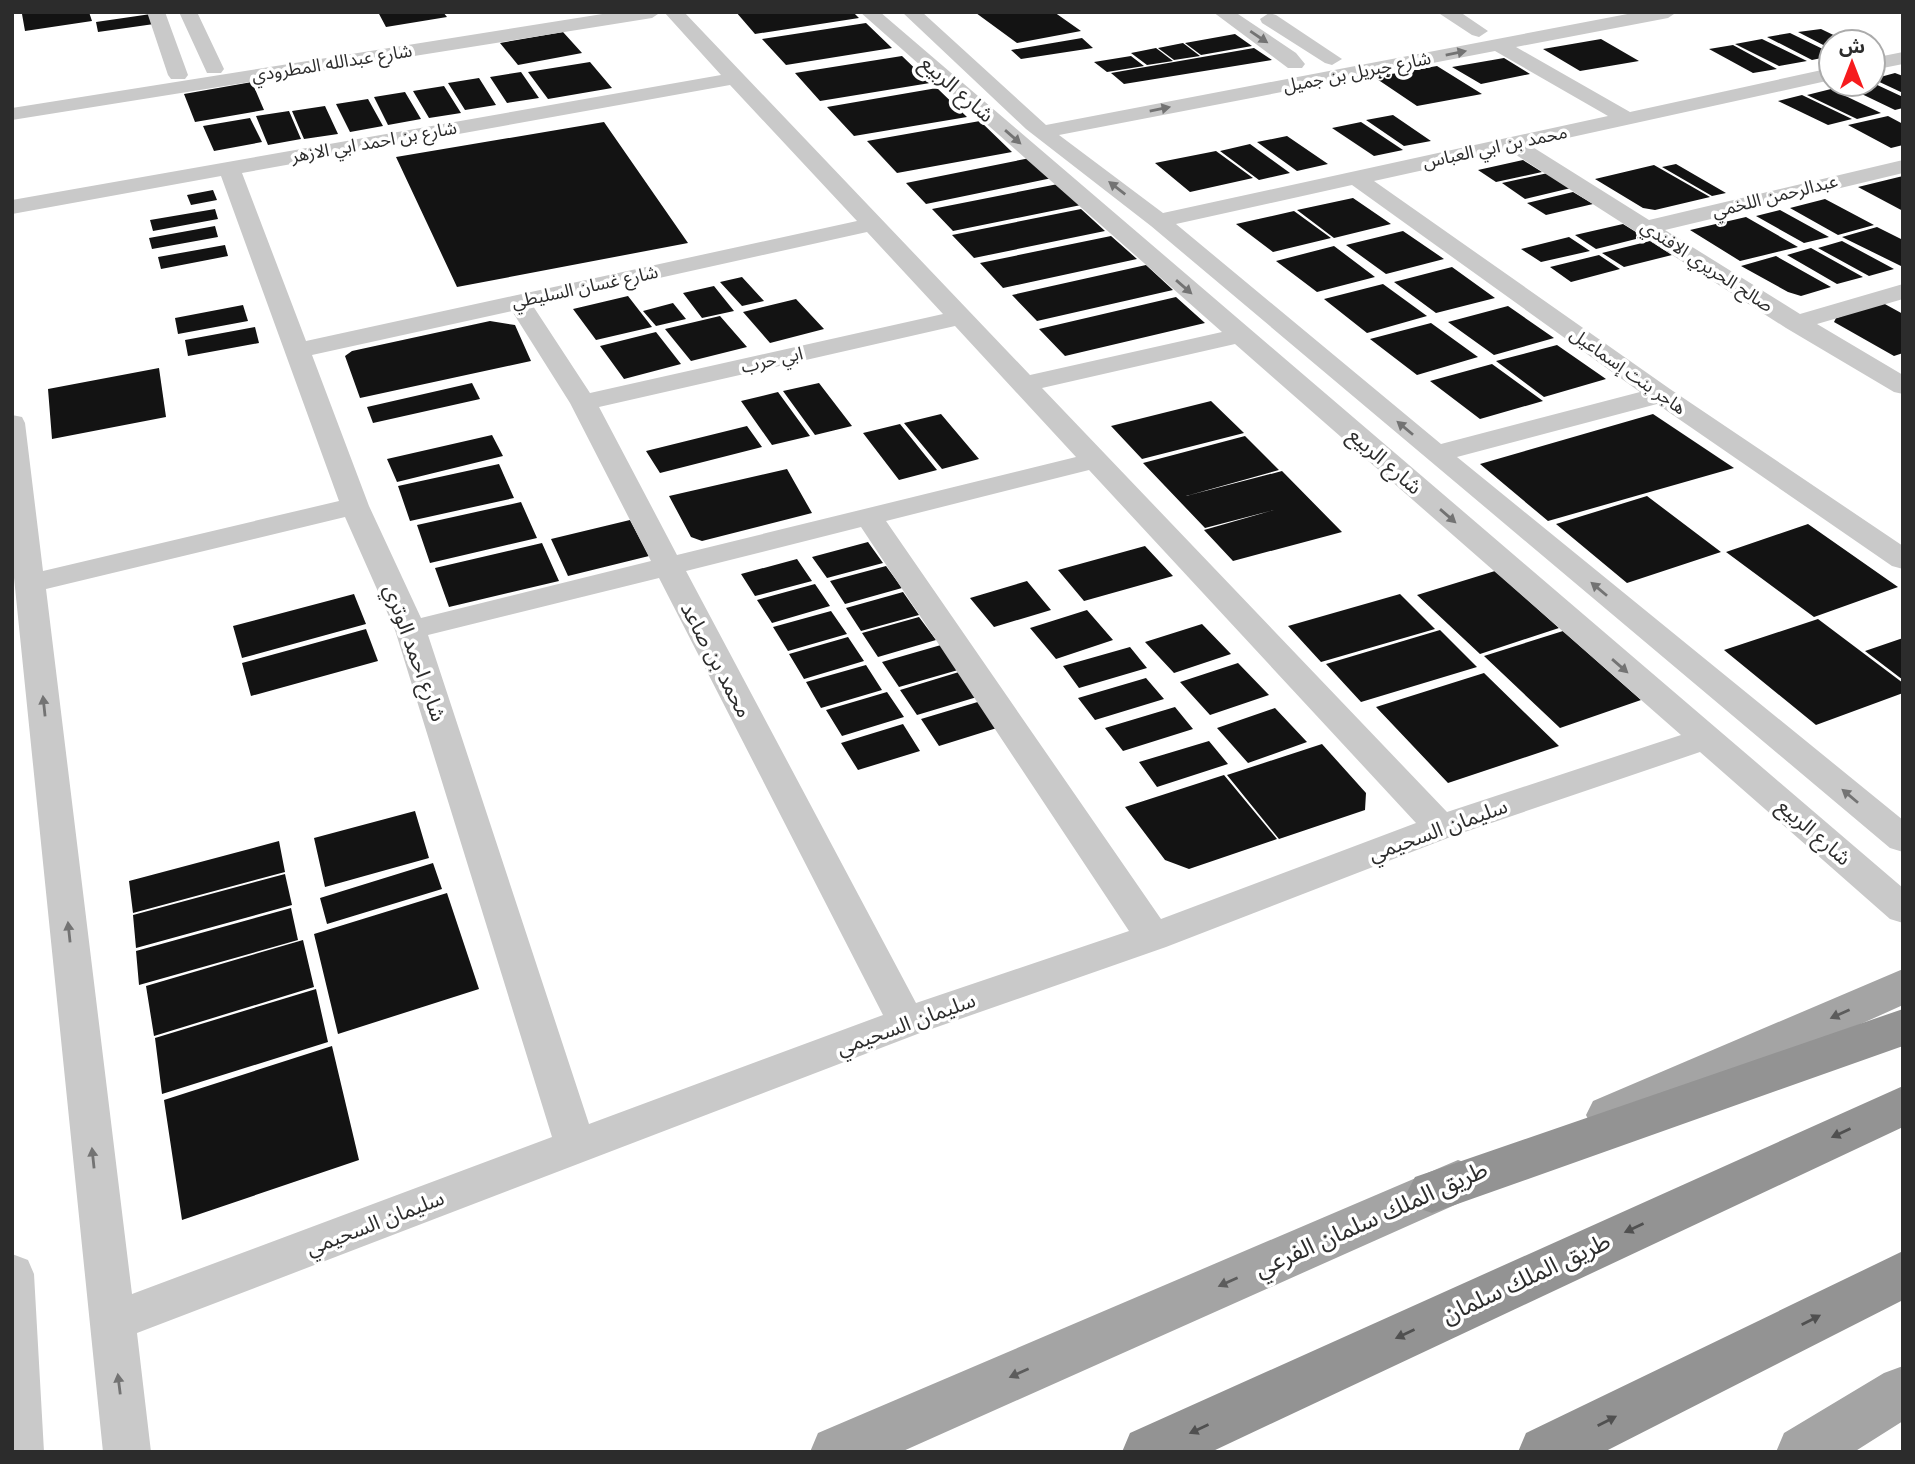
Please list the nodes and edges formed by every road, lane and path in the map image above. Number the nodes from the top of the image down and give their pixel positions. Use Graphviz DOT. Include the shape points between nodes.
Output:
graph roads {
  1 [pos="156,12"];
  2 [pos="188,12"];
  3 [pos="568,12"];
  4 [pos="652,12"];
  5 [pos="673,12"];
  6 [pos="869,12"];
  7 [pos="911,12"];
  8 [pos="1222,12"];
  9 [pos="1259,12"];
  10 [pos="1446,12"];
  11 [pos="1579,12"];
  12 [pos="1668,12"];
  13 [pos="1479,31"];
  14 [pos="1499,45"];
  15 [pos="1326,55"];
  16 [pos="1292,61"];
  17 [pos="214,69"];
  18 [pos="1240,74"];
  19 [pos="178,75"];
  20 [pos="1817,77"];
  21 [pos="735,78"];
  22 [pos="12,101"];
  23 [pos="12,114"];
  24 [pos="1626,118"];
  25 [pos="1046,119"];
  26 [pos="1511,144"];
  27 [pos="229,168"];
  28 [pos="1900,168"];
  29 [pos="1356,178"];
  30 [pos="12,207"];
  31 [pos="1158,221"];
  32 [pos="873,224"];
  33 [pos="1648,227"];
  34 [pos="1903,291"];
  35 [pos="518,302"];
  36 [pos="962,317"];
  37 [pos="1795,323"];
  38 [pos="1240,335"];
  39 [pos="297,351"];
  40 [pos="1025,384"];
  41 [pos="1903,386"];
  42 [pos="1661,395"];
  43 [pos="583,403"];
  44 [pos="12,423"];
  45 [pos="1436,454"];
  46 [pos="1097,460"];
  47 [pos="355,506"];
  48 [pos="869,518"];
  49 [pos="1903,560"];
  50 [pos="666,566"];
  51 [pos="30,583"];
  52 [pos="411,631"];
  53 [pos="1704,739"];
  54 [pos="1441,827"];
  55 [pos="1903,839"];
  56 [pos="1903,909"];
  57 [pos="1153,937"];
  58 [pos="1903,986"];
  59 [pos="906,1022"];
  60 [pos="1903,1027"];
  61 [pos="1903,1105"];
  62 [pos="576,1147"];
  63 [pos="1432,1192"];
  64 [pos="12,1273"];
  65 [pos="1903,1274"];
  66 [pos="111,1322"];
  67 [pos="1903,1391"];
  68 [pos="971,1394"];
  69 [pos="1903,1413"];
  70 [pos="20,1452"];
  71 [pos="127,1452"];
  72 [pos="838,1452"];
  73 [pos="852,1452"];
  74 [pos="1150,1452"];
  75 [pos="1546,1452"];
  76 [pos="1804,1452"];
  77 [pos="1826,1452"];
  1 -- 19 [label="street"];
  2 -- 17 [label="street"];
  3 -- 17 [label="street, شارع عبدالله المطرودي"];
  4 -- 23 [label="street, شارع عبدالله المطرودي"];
  5 -- 21 [label="street"];
  6 -- 38 [label="street, شارع الربيع, one-way"];
  7 -- 25 [label="street, شارع الربيع" via="1033,125"];
  8 -- 16 [label="street, one-way"];
  9 -- 15 [label="street"];
  10 -- 13 [label="street"];
  11 -- 13 [label="street, شارع جبريل بن جميل"];
  12 -- 14 [label="street, شارع جبريل بن جميل"];
  13 -- 15 [label="street, شارع جبريل بن جميل"];
  14 -- 24 [label="street"];
  25 -- 14 [label="street, شارع جبريل بن جميل, one-way"];
  15 -- 16 [label="street, شارع جبريل بن جميل"];
  16 -- 18 [label="street, شارع جبريل بن جميل"];
  17 -- 19 [label="street, شارع عبدالله المطرودي"];
  19 -- 22 [label="street, شارع عبدالله المطرودي"];
  20 -- 24 [label="street, محمد بن ابي العباس"];
  21 -- 27 [label="street, شارع بن احمد ابي الازهر"];
  21 -- 32 [label="street"];
  24 -- 26 [label="street, محمد بن ابي العباس"];
  31 -- 25 [label="street, شارع الربيع, one-way"];
  26 -- 29 [label="street, محمد بن ابي العباس"];
  26 -- 33 [label="street, صالح الحريري الافندي"];
  27 -- 30 [label="street, شارع بن احمد ابي الازهر"];
  27 -- 39 [label="street, شارع احمد الوتري"];
  28 -- 33 [label="street, عبدالرحمن اللخمي"];
  29 -- 31 [label="street, محمد بن ابي العباس"];
  29 -- 42 [label="street, هاجر بنت إسماعيل"];
  45 -- 31 [label="street, شارع الربيع, one-way"];
  32 -- 35 [label="street, شارع غسان السليطي"];
  32 -- 36 [label="street"];
  33 -- 37 [label="street, صالح الحريري الافندي"];
  34 -- 37 [label="street"];
  35 -- 39 [label="street, شارع غسان السليطي"];
  35 -- 43 [label="street, محمد بن صاعد"];
  36 -- 40 [label="street"];
  36 -- 43 [label="street, ابي حرب"];
  37 -- 41 [label="street, صالح الحريري الافندي"];
  38 -- 40 [label="street"];
  38 -- 53 [label="street, شارع الربيع, one-way"];
  39 -- 47 [label="street, شارع احمد الوتري"];
  40 -- 46 [label="street"];
  42 -- 45 [label="street"];
  42 -- 49 [label="street, هاجر بنت إسماعيل"];
  43 -- 50 [label="street, محمد بن صاعد"];
  44 -- 51 [label="street"];
  55 -- 45 [label="street, شارع الربيع, one-way"];
  46 -- 48 [label="street"];
  46 -- 54 [label="street"];
  47 -- 51 [label="street"];
  47 -- 52 [label="street, شارع احمد الوتري"];
  48 -- 50 [label="street"];
  48 -- 57 [label="street"];
  50 -- 52 [label="street"];
  50 -- 59 [label="street, محمد بن صاعد"];
  66 -- 51 [label="street, one-way"];
  52 -- 62 [label="street, شارع احمد الوتري"];
  53 -- 54 [label="street, سليمان السحيمي"];
  53 -- 56 [label="street, شارع الربيع"];
  54 -- 57 [label="street, سليمان السحيمي"];
  57 -- 59 [label="street, سليمان السحيمي"];
  58 -- 63 [label="main road, طريق الملك سلمان الفرعي, one-way"];
  59 -- 62 [label="street, سليمان السحيمي"];
  60 -- 63 [label="highway"];
  61 -- 74 [label="highway, طريق الملك سلمان, one-way"];
  62 -- 66 [label="street, سليمان السحيمي"];
  63 -- 68 [label="main road, طريق الملك سلمان الفرعي, one-way"];
  64 -- 70 [label="street"];
  75 -- 65 [label="highway, one-way"];
  71 -- 66 [label="street, one-way"];
  67 -- 76 [label="main road"];
  68 -- 72 [label="main road, طريق الملك سلمان الفرعي"];
  68 -- 73 [label="main road"];
  69 -- 77 [label="main road"];
}
